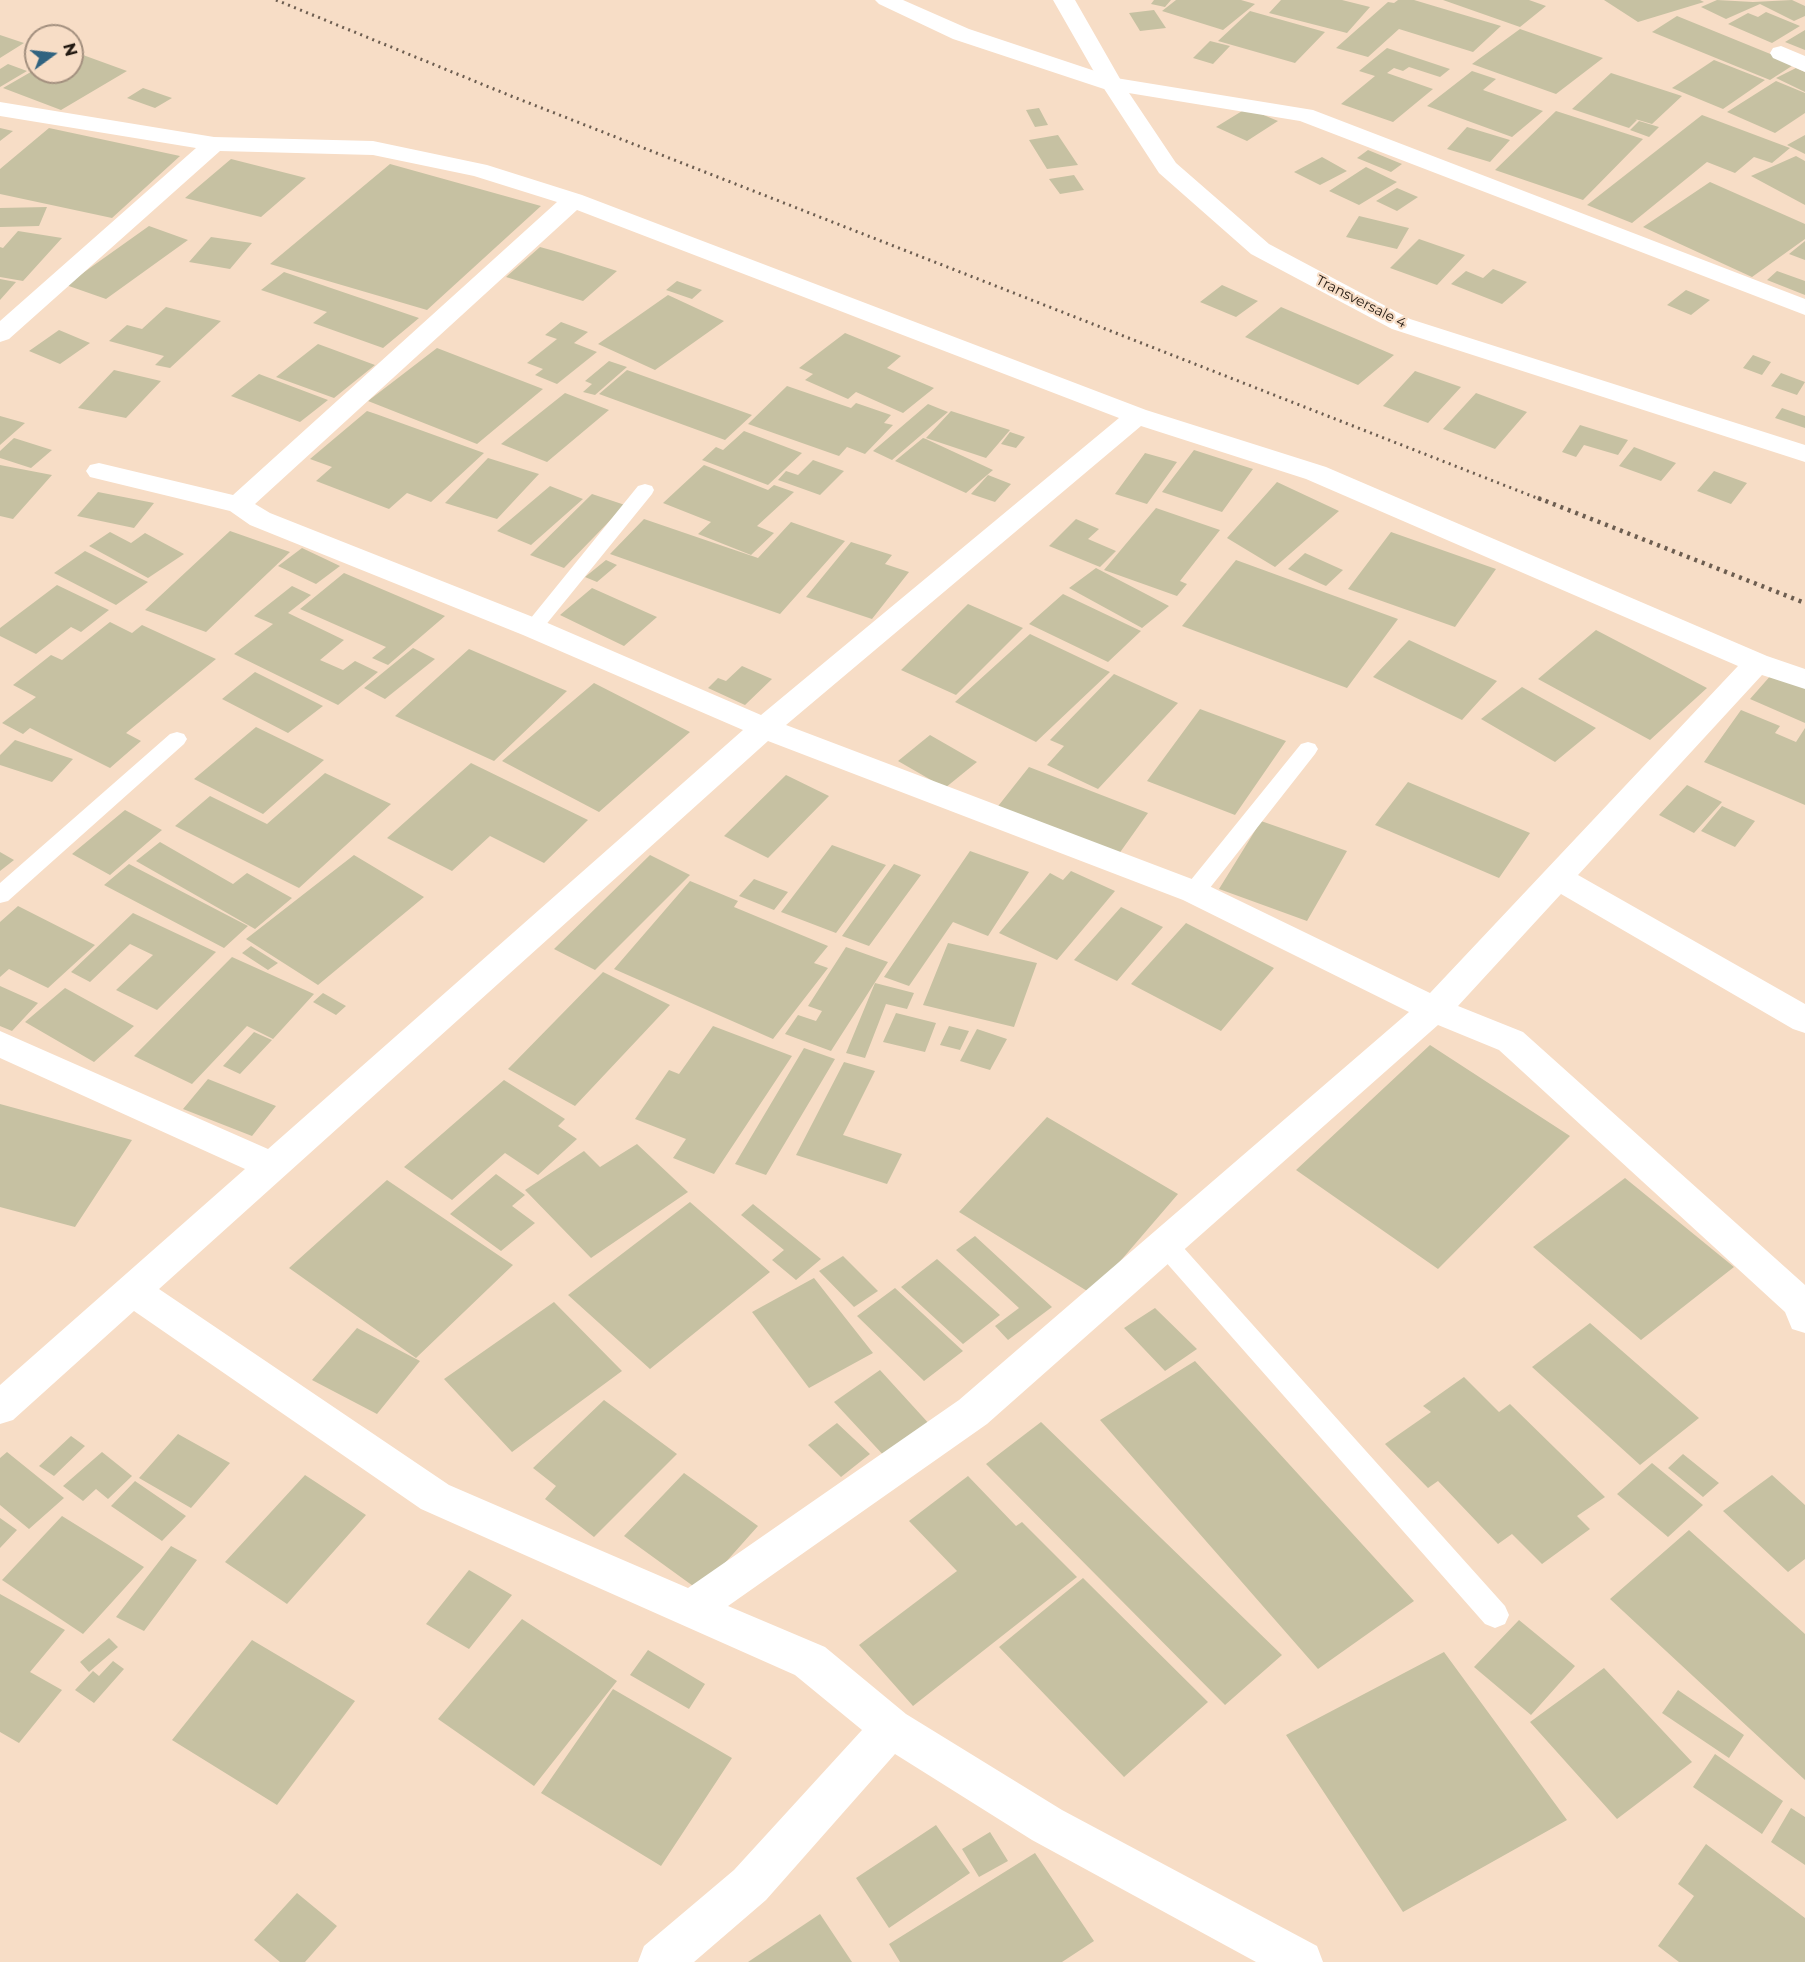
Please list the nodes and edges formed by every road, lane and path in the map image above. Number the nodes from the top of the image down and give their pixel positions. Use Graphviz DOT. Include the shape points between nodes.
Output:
graph roads {
  1 [pos="886,0"];
  2 [pos="1064,0"];
  3 [pos="1781,53"];
  4 [pos="1805,65"];
  5 [pos="1112,84"];
  6 [pos="0,109"];
  7 [pos="214,144"];
  8 [pos="574,200"];
  9 [pos="1805,308"];
  10 [pos="0,334"];
  11 [pos="1137,416"];
  12 [pos="1805,454"];
  13 [pos="99,471"];
  14 [pos="645,490"];
  15 [pos="239,505"];
  16 [pos="532,628"];
  17 [pos="1757,663"];
  18 [pos="1805,679"];
  19 [pos="764,728"];
  20 [pos="177,739"];
  21 [pos="1308,748"];
  22 [pos="1557,877"];
  23 [pos="1194,892"];
  24 [pos="0,895"];
  25 [pos="1434,1010"];
  26 [pos="1805,1020"];
  27 [pos="0,1044"];
  28 [pos="272,1166"];
  29 [pos="1165,1244"];
  30 [pos="133,1291"];
  31 [pos="1805,1318"];
  32 [pos="14,1377"];
  33 [pos="0,1408"];
  34 [pos="691,1609"];
  35 [pos="1495,1615"];
  36 [pos="891,1728"];
  37 [pos="660,1962"];
  38 [pos="1301,1962"];
  1 -- 5 [label="street" via="961,34"];
  2 -- 5 [label="street, Transversale 4"];
  3 -- 4 [label="street"];
  5 -- 9 [label="street" via="1305,115"];
  5 -- 12 [label="street, Transversale 4" via="1167,168 1260,249 1401,324"];
  6 -- 7 [label="street"];
  7 -- 8 [label="street" via="373,148 479,170"];
  7 -- 10 [label="street"];
  8 -- 11 [label="street"];
  8 -- 15 [label="street"];
  11 -- 17 [label="street" via="1316,473"];
  11 -- 19 [label="street"];
  13 -- 15 [label="street"];
  14 -- 16 [label="lane"];
  15 -- 16 [label="street" via="260,519"];
  16 -- 19 [label="street"];
  17 -- 18 [label="street"];
  17 -- 22 [label="street"];
  19 -- 23 [label="street"];
  19 -- 28 [label="street"];
  20 -- 24 [label="lane"];
  21 -- 23 [label="lane"];
  22 -- 25 [label="street"];
  22 -- 26 [label="street"];
  23 -- 25 [label="street"];
  25 -- 29 [label="street"];
  25 -- 31 [label="street" via="1511,1041 1802,1305"];
  27 -- 28 [label="street"];
  28 -- 30 [label="street"];
  29 -- 34 [label="street" via="973,1412"];
  29 -- 35 [label="lane"];
  30 -- 32 [label="street"];
  30 -- 34 [label="street" via="435,1497"];
  32 -- 33 [label="street"];
  34 -- 36 [label="street" via="810,1661"];
  36 -- 37 [label="street" via="750,1885"];
  36 -- 38 [label="street" via="1047,1825"];
}
